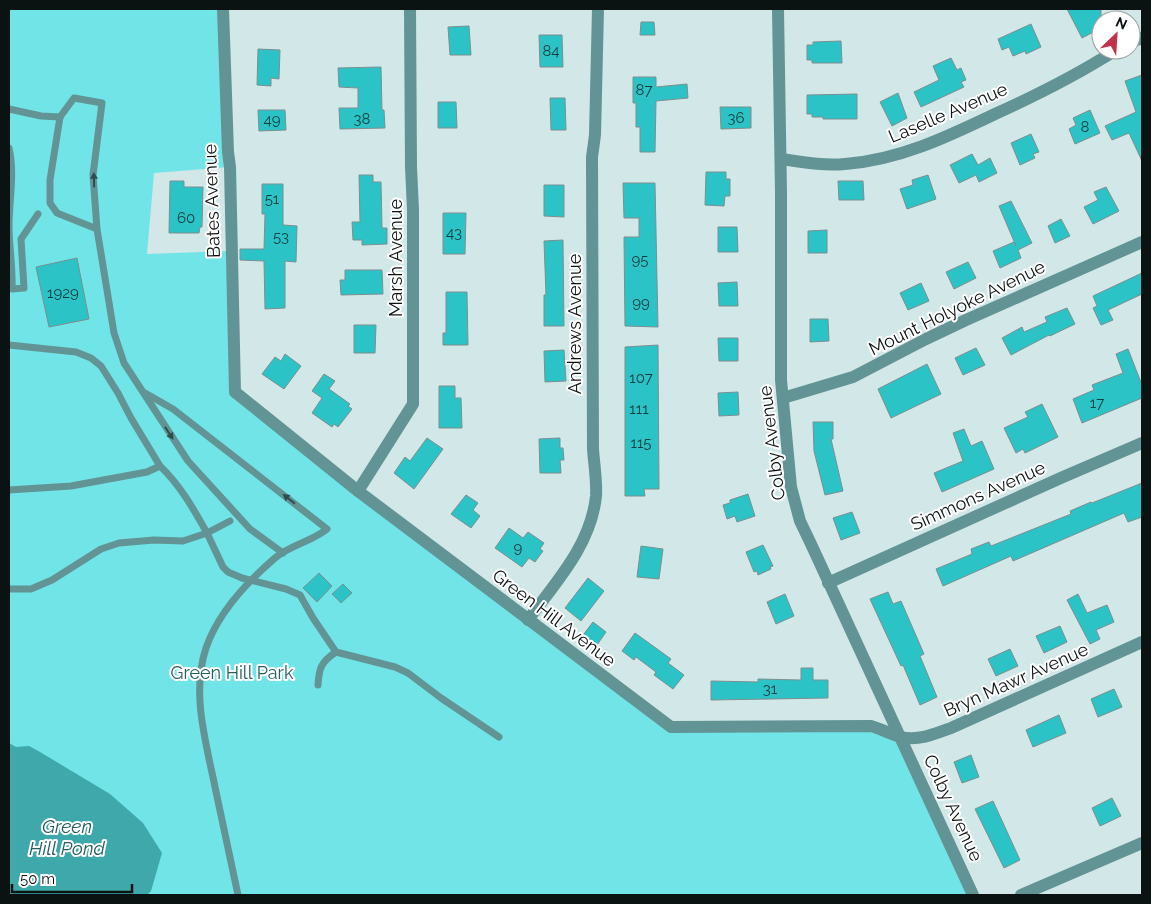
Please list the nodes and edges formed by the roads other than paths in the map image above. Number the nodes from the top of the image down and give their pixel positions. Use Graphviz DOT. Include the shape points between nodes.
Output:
graph roads {
  1 [pos="223,9"];
  2 [pos="410,9"];
  3 [pos="598,9"];
  4 [pos="778,9"];
  5 [pos="1100,60"];
  6 [pos="9,109"];
  7 [pos="60,118"];
  8 [pos="9,148"];
  9 [pos="781,159"];
  10 [pos="38,214"];
  11 [pos="9,226"];
  12 [pos="97,229"];
  13 [pos="1142,242"];
  14 [pos="10,289"];
  15 [pos="9,345"];
  16 [pos="143,392"];
  17 [pos="235,392"];
  18 [pos="783,398"];
  19 [pos="1142,444"];
  20 [pos="160,466"];
  21 [pos="9,490"];
  22 [pos="358,491"];
  23 [pos="230,521"];
  24 [pos="207,532"];
  25 [pos="283,553"];
  26 [pos="252,581"];
  27 [pos="828,583"];
  28 [pos="9,589"];
  29 [pos="528,620"];
  30 [pos="1142,642"];
  31 [pos="336,652"];
  32 [pos="318,685"];
  33 [pos="500,737"];
  34 [pos="901,737"];
  35 [pos="1142,843"];
  36 [pos="238,895"];
  37 [pos="973,895"];
  38 [pos="1021,895"];
  1 -- 17 [label="street, Bates Avenue"];
  2 -- 22 [label="street, Marsh Avenue" via="413,404"];
  3 -- 29 [label="street, Andrews Avenue" via="592,157 596,494 591,524 580,546"];
  4 -- 9 [label="street, Colby Avenue"];
  5 -- 9 [label="street, Laselle Avenue" via="1058,84 913,150 845,164 812,164"];
  6 -- 7 [label="lane"];
  7 -- 12 [label="lane" via="50,180 50,202 57,213"];
  12 -- 7 [label="lane, one-way" via="93,175 102,103 74,98"];
  8 -- 11 [label="lane" via="12,184"];
  9 -- 18 [label="street, Colby Avenue"];
  10 -- 14 [label="lane" via="21,239 24,288"];
  11 -- 14 [label="lane" via="13,269"];
  12 -- 16 [label="lane" via="114,333 124,363"];
  13 -- 18 [label="street, Mount Holyoke Avenue" via="966,320 853,378"];
  15 -- 20 [label="lane" via="76,352 101,366"];
  16 -- 25 [label="lane, one-way" via="188,461 250,529"];
  25 -- 16 [label="lane, one-way" via="327,529 173,409"];
  17 -- 22 [label="street, Green Hill Avenue"];
  18 -- 27 [label="street, Colby Avenue" via="791,486 800,520"];
  19 -- 27 [label="street, Simmons Avenue"];
  20 -- 21 [label="lane" via="147,472 71,486"];
  20 -- 24 [label="lane" via="187,497"];
  22 -- 29 [label="street, Green Hill Avenue"];
  23 -- 24 [label="lane"];
  24 -- 26 [label="lane" via="228,572"];
  24 -- 28 [label="lane" via="183,541 119,543 31,589"];
  25 -- 26 [label="lane"];
  26 -- 31 [label="lane" via="300,595"];
  26 -- 36 [label="lane" via="224,612 214,631 206,649 199,692 204,734"];
  27 -- 34 [label="street, Colby Avenue"];
  29 -- 34 [label="street, Green Hill Avenue" via="671,727 872,726"];
  30 -- 34 [label="street, Bryn Mawr Avenue" via="951,728 926,737"];
  31 -- 32 [label="lane" via="322,664"];
  31 -- 33 [label="lane" via="395,666"];
  34 -- 37 [label="street, Colby Avenue"];
  35 -- 38 [label="street"];
}
